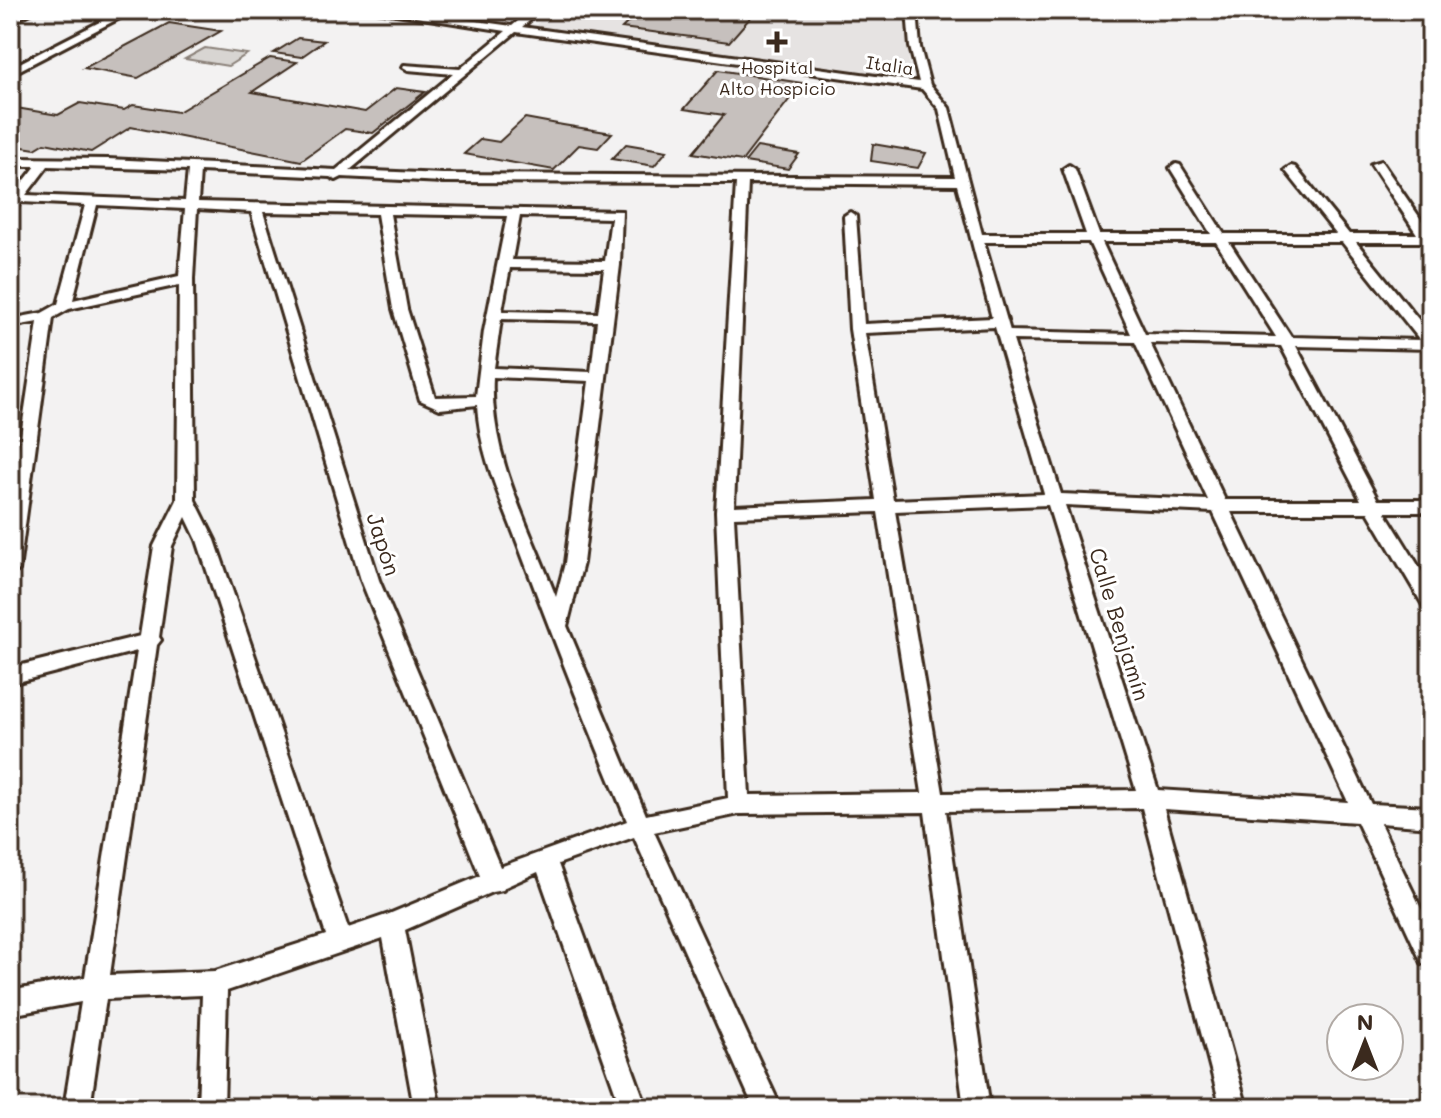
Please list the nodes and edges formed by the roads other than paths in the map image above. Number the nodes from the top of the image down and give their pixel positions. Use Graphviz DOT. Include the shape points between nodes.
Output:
graph roads {
  1 [pos="32,10"];
  2 [pos="130,10"];
  3 [pos="375,10"];
  4 [pos="537,10"];
  5 [pos="912,10"];
  6 [pos="10,20"];
  7 [pos="517,30"];
  8 [pos="408,67"];
  9 [pos="10,72"];
  10 [pos="464,72"];
  11 [pos="925,86"];
  12 [pos="10,162"];
  13 [pos="45,162"];
  14 [pos="1377,164"];
  15 [pos="194,168"];
  16 [pos="1176,168"];
  17 [pos="1069,169"];
  18 [pos="1291,170"];
  19 [pos="336,176"];
  20 [pos="742,181"];
  21 [pos="964,181"];
  22 [pos="92,201"];
  23 [pos="12,202"];
  24 [pos="189,205"];
  25 [pos="256,208"];
  26 [pos="383,211"];
  27 [pos="514,213"];
  28 [pos="850,216"];
  29 [pos="976,238"];
  30 [pos="1428,238"];
  31 [pos="1223,239"];
  32 [pos="1347,240"];
  33 [pos="1095,241"];
  34 [pos="505,264"];
  35 [pos="613,265"];
  36 [pos="186,279"];
  37 [pos="64,306"];
  38 [pos="497,315"];
  39 [pos="46,316"];
  40 [pos="606,317"];
  41 [pos="10,323"];
  42 [pos="1004,328"];
  43 [pos="857,329"];
  44 [pos="1140,338"];
  45 [pos="1287,343"];
  46 [pos="1431,345"];
  47 [pos="487,372"];
  48 [pos="599,377"];
  49 [pos="484,400"];
  50 [pos="1055,499"];
  51 [pos="186,500"];
  52 [pos="888,504"];
  53 [pos="1217,506"];
  54 [pos="1373,506"];
  55 [pos="1431,506"];
  56 [pos="725,512"];
  57 [pos="10,570"];
  58 [pos="1431,602"];
  59 [pos="557,628"];
  60 [pos="151,640"];
  61 [pos="10,676"];
  62 [pos="1150,799"];
  63 [pos="934,801"];
  64 [pos="739,805"];
  65 [pos="1365,814"];
  66 [pos="1431,817"];
  67 [pos="639,826"];
  68 [pos="545,859"];
  69 [pos="495,883"];
  70 [pos="392,924"];
  71 [pos="341,943"];
  72 [pos="1431,955"];
  73 [pos="215,983"];
  74 [pos="96,987"];
  75 [pos="10,1003"];
  76 [pos="77,1108"];
  77 [pos="211,1108"];
  78 [pos="427,1108"];
  79 [pos="634,1108"];
  80 [pos="768,1108"];
  81 [pos="977,1108"];
  82 [pos="1234,1108"];
  1 -- 6 [label="street"];
  2 -- 9 [label="street"];
  3 -- 7 [label="street, Italia"];
  4 -- 7 [label="street"];
  5 -- 11 [label="street, Calle Benjamín"];
  7 -- 10 [label="street"];
  7 -- 11 [label="street, Italia"];
  8 -- 10 [label="street"];
  10 -- 19 [label="street"];
  11 -- 21 [label="street, Calle Benjamín" via="944,108"];
  12 -- 13 [label="street"];
  13 -- 15 [label="street"];
  13 -- 23 [label="street"];
  14 -- 30 [label="street"];
  15 -- 19 [label="street"];
  15 -- 24 [label="street"];
  16 -- 31 [label="street"];
  17 -- 33 [label="street"];
  18 -- 32 [label="street"];
  19 -- 20 [label="street"];
  20 -- 21 [label="street"];
  20 -- 56 [label="street"];
  21 -- 29 [label="street, Calle Benjamín"];
  22 -- 23 [label="street"];
  22 -- 24 [label="street"];
  22 -- 37 [label="street"];
  24 -- 25 [label="street"];
  24 -- 36 [label="street"];
  25 -- 26 [label="street"];
  25 -- 69 [label="street, Japón" via="370,580"];
  26 -- 27 [label="street"];
  26 -- 49 [label="street" via="400,309 428,400"];
  27 -- 34 [label="street"];
  27 -- 35 [label="street" via="618,214"];
  28 -- 43 [label="street"];
  29 -- 33 [label="street"];
  29 -- 42 [label="street, Calle Benjamín"];
  30 -- 32 [label="street"];
  31 -- 32 [label="street"];
  31 -- 33 [label="street"];
  31 -- 45 [label="street"];
  32 -- 46 [label="street"];
  33 -- 44 [label="street"];
  34 -- 35 [label="street"];
  34 -- 38 [label="street"];
  35 -- 40 [label="street"];
  36 -- 37 [label="street"];
  36 -- 51 [label="street"];
  37 -- 39 [label="street"];
  38 -- 40 [label="street"];
  38 -- 47 [label="street"];
  39 -- 41 [label="street"];
  39 -- 57 [label="street"];
  40 -- 48 [label="street"];
  42 -- 43 [label="street"];
  42 -- 44 [label="street"];
  42 -- 50 [label="street, Calle Benjamín"];
  43 -- 52 [label="street"];
  44 -- 45 [label="street"];
  44 -- 53 [label="street"];
  45 -- 46 [label="street"];
  45 -- 54 [label="street"];
  47 -- 48 [label="street"];
  47 -- 49 [label="street"];
  48 -- 59 [label="street" via="574,563"];
  49 -- 59 [label="street" via="490,440"];
  50 -- 52 [label="street"];
  50 -- 53 [label="street"];
  50 -- 62 [label="street, Calle Benjamín"];
  51 -- 60 [label="street" via="163,546"];
  51 -- 71 [label="street" via="206,540"];
  52 -- 56 [label="street"];
  52 -- 63 [label="street"];
  53 -- 54 [label="street"];
  53 -- 65 [label="street"];
  54 -- 55 [label="street"];
  54 -- 58 [label="street"];
  56 -- 64 [label="street"];
  59 -- 67 [label="street"];
  60 -- 61 [label="street"];
  60 -- 74 [label="street"];
  62 -- 63 [label="street"];
  62 -- 65 [label="street"];
  62 -- 82 [label="street, Calle Benjamín"];
  63 -- 64 [label="street"];
  63 -- 81 [label="street"];
  64 -- 67 [label="street"];
  65 -- 66 [label="street"];
  65 -- 72 [label="street"];
  67 -- 68 [label="street"];
  67 -- 80 [label="street"];
  68 -- 69 [label="street"];
  68 -- 79 [label="street"];
  69 -- 70 [label="street"];
  70 -- 71 [label="street"];
  70 -- 78 [label="street"];
  71 -- 73 [label="street"];
  73 -- 74 [label="street"];
  73 -- 77 [label="street"];
  74 -- 75 [label="street"];
  74 -- 76 [label="street"];
}
